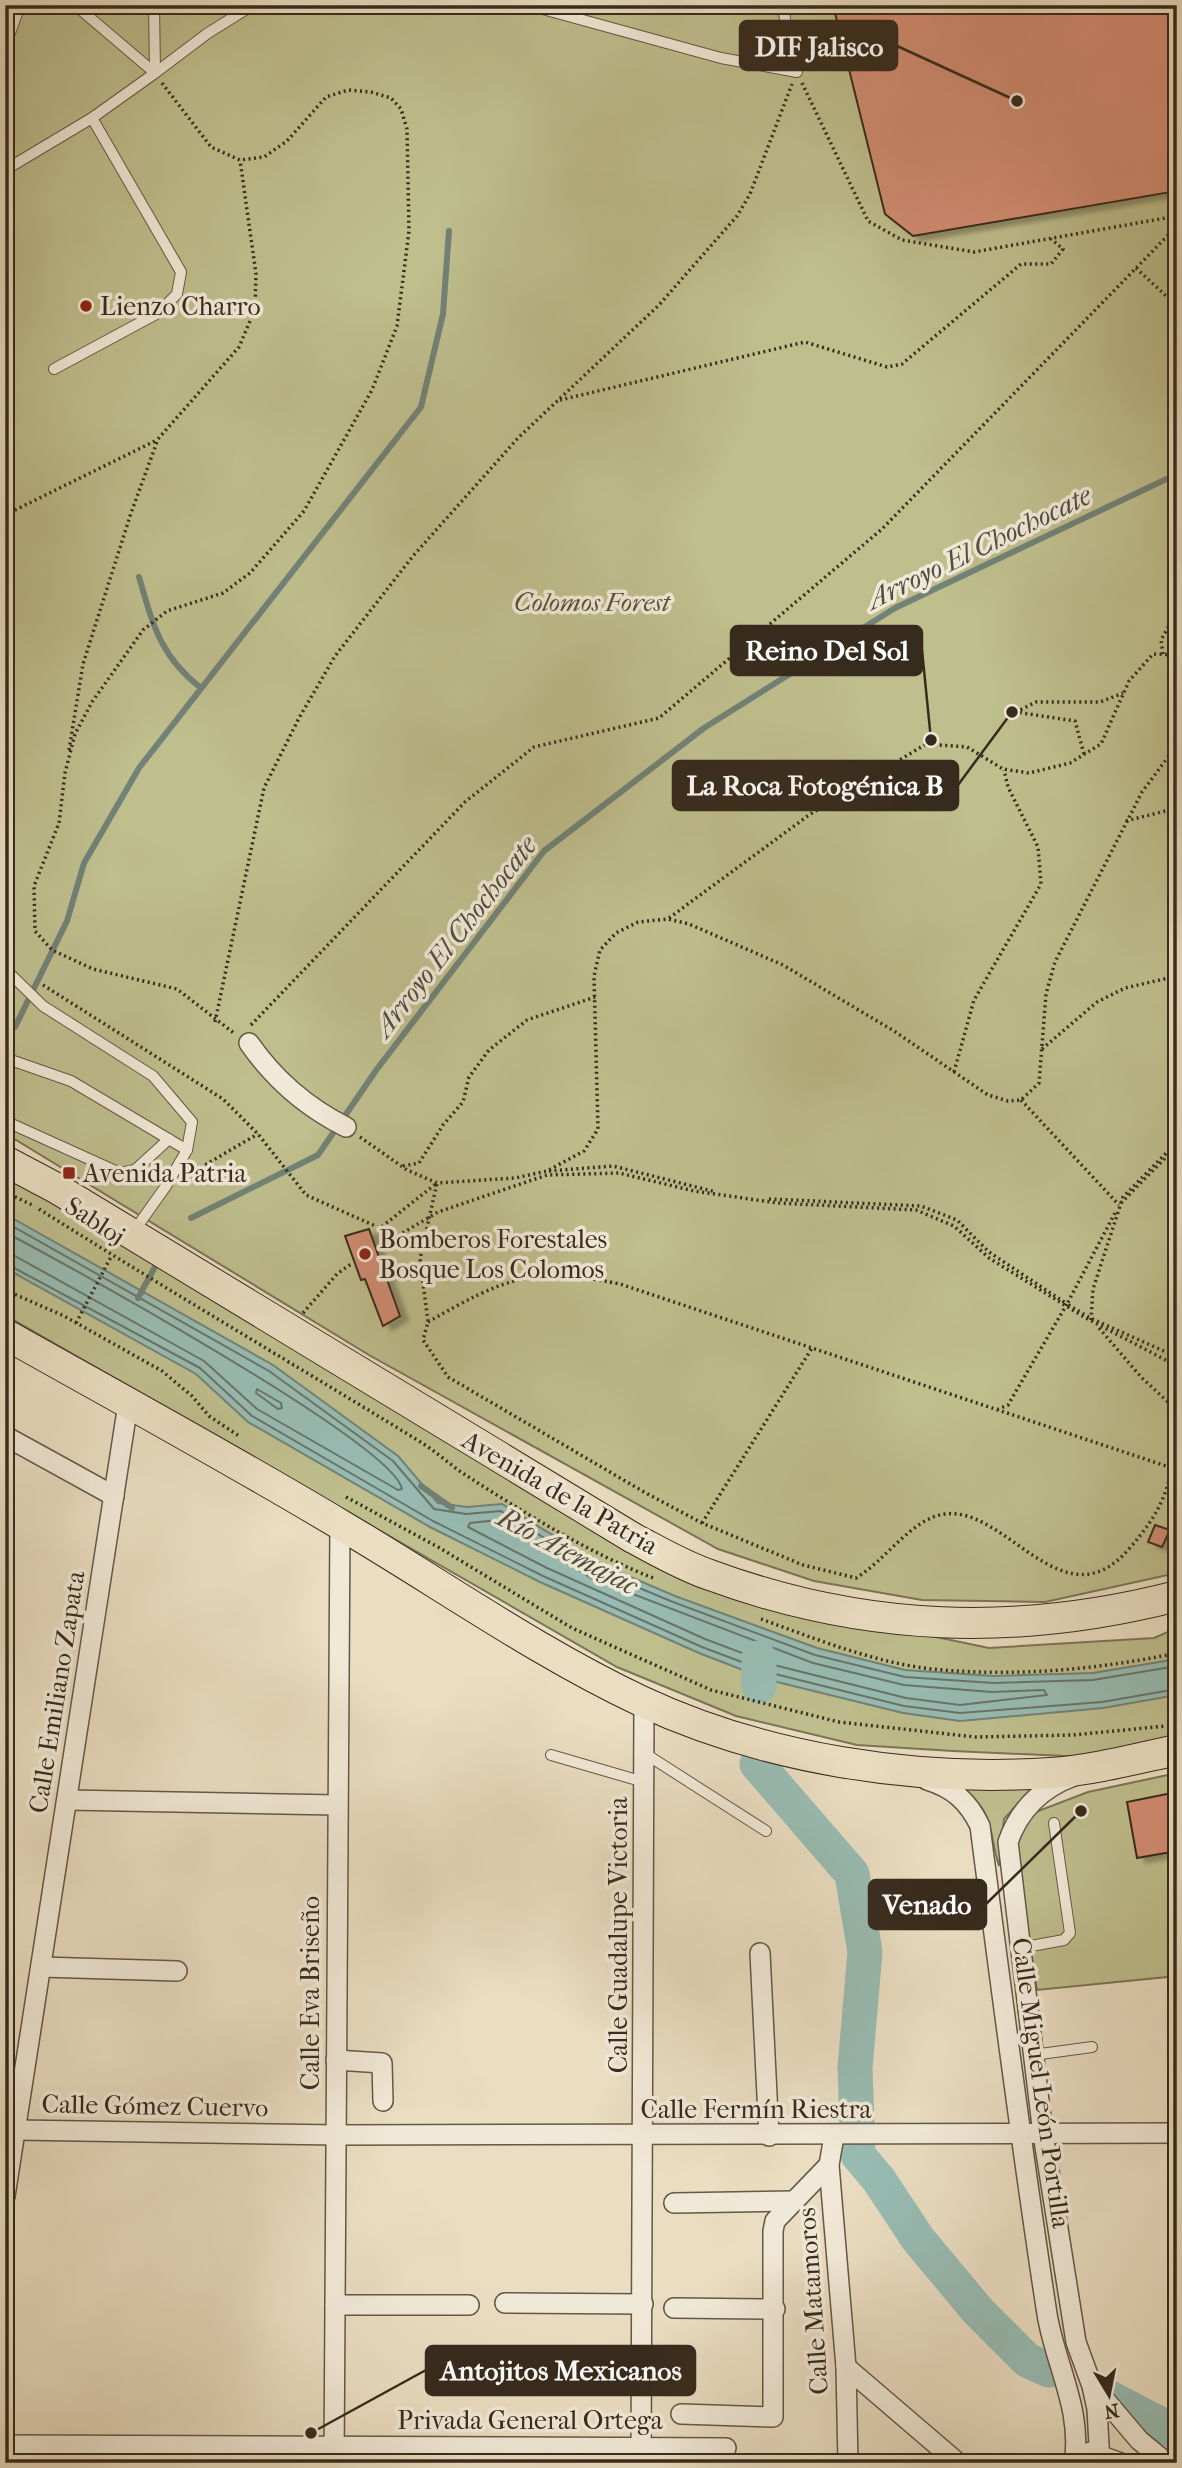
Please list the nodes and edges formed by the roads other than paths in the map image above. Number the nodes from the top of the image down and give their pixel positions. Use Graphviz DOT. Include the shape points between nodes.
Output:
graph roads {
  1 [pos="20,5"];
  2 [pos="75,5"];
  3 [pos="154,5"];
  4 [pos="253,5"];
  5 [pos="528,5"];
  6 [pos="782,5"];
  7 [pos="5,47"];
  8 [pos="155,73"];
  9 [pos="92,118"];
  10 [pos="5,170"];
  11 [pos="54,369"];
  12 [pos="5,969"];
  13 [pos="244,1040"];
  14 [pos="5,1058"];
  15 [pos="5,1121"];
  16 [pos="346,1127"];
  17 [pos="169,1139"];
  18 [pos="187,1150"];
  19 [pos="5,1161"];
  20 [pos="122,1245"];
  21 [pos="5,1334"];
  22 [pos="128,1404"];
  23 [pos="5,1436"];
  24 [pos="114,1496"];
  25 [pos="340,1524"];
  26 [pos="1177,1596"];
  27 [pos="644,1702"];
  28 [pos="1175,1737"];
  29 [pos="644,1753"];
  30 [pos="551,1755"];
  31 [pos="883,1766"];
  32 [pos="1103,1766"];
  33 [pos="644,1782"];
  34 [pos="67,1800"];
  35 [pos="337,1805"];
  36 [pos="1054,1823"];
  37 [pos="766,1832"];
  38 [pos="1009,1867"];
  39 [pos="986,1871"];
  40 [pos="1020,1948"];
  41 [pos="760,1953"];
  42 [pos="41,1967"];
  43 [pos="177,1972"];
  44 [pos="1092,2047"];
  45 [pos="1033,2055"];
  46 [pos="336,2060"];
  47 [pos="383,2101"];
  48 [pos="16,2130"];
  49 [pos="1177,2133"];
  50 [pos="1019,2134"];
  51 [pos="1044,2134"];
  52 [pos="336,2135"];
  53 [pos="643,2136"];
  54 [pos="769,2136"];
  55 [pos="834,2136"];
  56 [pos="829,2165"];
  57 [pos="5,2196"];
  58 [pos="794,2201"];
  59 [pos="674,2203"];
  60 [pos="1063,2262"];
  61 [pos="1039,2266"];
  62 [pos="505,2303"];
  63 [pos="643,2304"];
  64 [pos="335,2305"];
  65 [pos="469,2305"];
  66 [pos="674,2308"];
  67 [pos="775,2309"];
  68 [pos="846,2367"];
  69 [pos="1092,2386"];
  70 [pos="681,2414"];
  71 [pos="5,2445"];
  72 [pos="726,2448"];
  73 [pos="334,2454"];
  74 [pos="641,2454"];
  75 [pos="1075,2454"];
  76 [pos="1100,2460"];
  77 [pos="848,2463"];
  78 [pos="958,2463"];
  79 [pos="1121,2463"];
  80 [pos="1167,2463"];
  1 -- 7 [label="lane"];
  2 -- 8 [label="lane"];
  3 -- 8 [label="lane"];
  4 -- 8 [label="lane"];
  5 -- 6 [label="lane" via="721,58 797,72"];
  8 -- 9 [label="lane"];
  9 -- 10 [label="lane"];
  9 -- 11 [label="lane" via="181,272 177,294 158,313"];
  12 -- 18 [label="lane" via="43,1006 153,1076 192,1122"];
  13 -- 16 [label="street" via="268,1070 319,1114"];
  14 -- 17 [label="lane" via="71,1081"];
  15 -- 17 [label="lane" via="120,1173 135,1170"];
  17 -- 18 [label="lane"];
  18 -- 20 [label="lane"];
  19 -- 20 [label="main road, Avenida de la Patria"];
  20 -- 26 [label="main road, Avenida de la Patria" via="290,1331 633,1538 708,1575 846,1614 1005,1625"];
  21 -- 22 [label="main road"];
  22 -- 24 [label="street, Calle Emiliano Zapata"];
  22 -- 25 [label="main road"];
  23 -- 24 [label="street"];
  24 -- 34 [label="street, Calle Emiliano Zapata"];
  25 -- 27 [label="main road" via="581,1671"];
  25 -- 35 [label="street, Calle Eva Briseño"];
  27 -- 29 [label="street, Calle Guadalupe Victoria"];
  27 -- 31 [label="main road" via="740,1738"];
  28 -- 32 [label="main road"];
  29 -- 33 [label="street, Calle Guadalupe Victoria"];
  29 -- 37 [label="lane"];
  30 -- 33 [label="lane"];
  31 -- 32 [label="main road" via="987,1775"];
  31 -- 39 [label="street, Calle Miguel León Portilla" via="959,1794 980,1826"];
  32 -- 38 [label="street, Calle Miguel León Portilla" via="1064,1780 1027,1805 1008,1842"];
  33 -- 53 [label="street, Calle Guadalupe Victoria"];
  34 -- 35 [label="street"];
  34 -- 42 [label="street, Calle Emiliano Zapata"];
  35 -- 46 [label="street, Calle Eva Briseño"];
  36 -- 40 [label="lane" via="1070,1933 1064,1940"];
  38 -- 39 [label="street"];
  38 -- 40 [label="street, Calle Miguel León Portilla"];
  39 -- 50 [label="street, Calle Miguel León Portilla"];
  40 -- 45 [label="street, Calle Miguel León Portilla"];
  41 -- 54 [label="street"];
  42 -- 43 [label="street"];
  42 -- 48 [label="street, Calle Emiliano Zapata"];
  44 -- 45 [label="lane"];
  45 -- 51 [label="street, Calle Miguel León Portilla"];
  46 -- 47 [label="street" via="382,2055"];
  46 -- 52 [label="street, Calle Eva Briseño"];
  48 -- 52 [label="street, Calle Gómez Cuervo"];
  48 -- 57 [label="street, Calle Emiliano Zapata"];
  49 -- 51 [label="street, Calle Fermín Riestra"];
  50 -- 51 [label="street, Calle Fermín Riestra"];
  50 -- 55 [label="street, Calle Fermín Riestra"];
  50 -- 61 [label="street, Calle Miguel León Portilla"];
  51 -- 60 [label="street, Calle Miguel León Portilla"];
  52 -- 53 [label="street, Calle Fermín Riestra"];
  52 -- 64 [label="street, Calle Eva Briseño"];
  53 -- 54 [label="street, Calle Fermín Riestra"];
  53 -- 63 [label="street, Calle Guadalupe Victoria"];
  54 -- 55 [label="street, Calle Fermín Riestra"];
  55 -- 56 [label="street, Calle Matamoros"];
  56 -- 58 [label="street"];
  56 -- 68 [label="street, Calle Matamoros"];
  58 -- 59 [label="street"];
  58 -- 67 [label="street" via="775,2221 773,2231"];
  60 -- 61 [label="street"];
  60 -- 69 [label="street, Calle Miguel León Portilla" via="1076,2342"];
  61 -- 75 [label="street, Calle Miguel León Portilla" via="1055,2355 1077,2426"];
  62 -- 63 [label="street"];
  63 -- 74 [label="street, Calle Guadalupe Victoria"];
  64 -- 65 [label="street"];
  64 -- 73 [label="street, Calle Eva Briseño"];
  66 -- 67 [label="street"];
  67 -- 70 [label="street" via="773,2417"];
  68 -- 77 [label="street, Calle Matamoros"];
  68 -- 78 [label="street"];
  69 -- 76 [label="street, Calle Miguel León Portilla"];
  69 -- 80 [label="street" via="1139,2440"];
  71 -- 73 [label="street, Privada General Ortega"];
  72 -- 74 [label="street, Privada General Ortega"];
  73 -- 74 [label="street, Privada General Ortega"];
  75 -- 76 [label="street"];
  76 -- 79 [label="street"];
}
